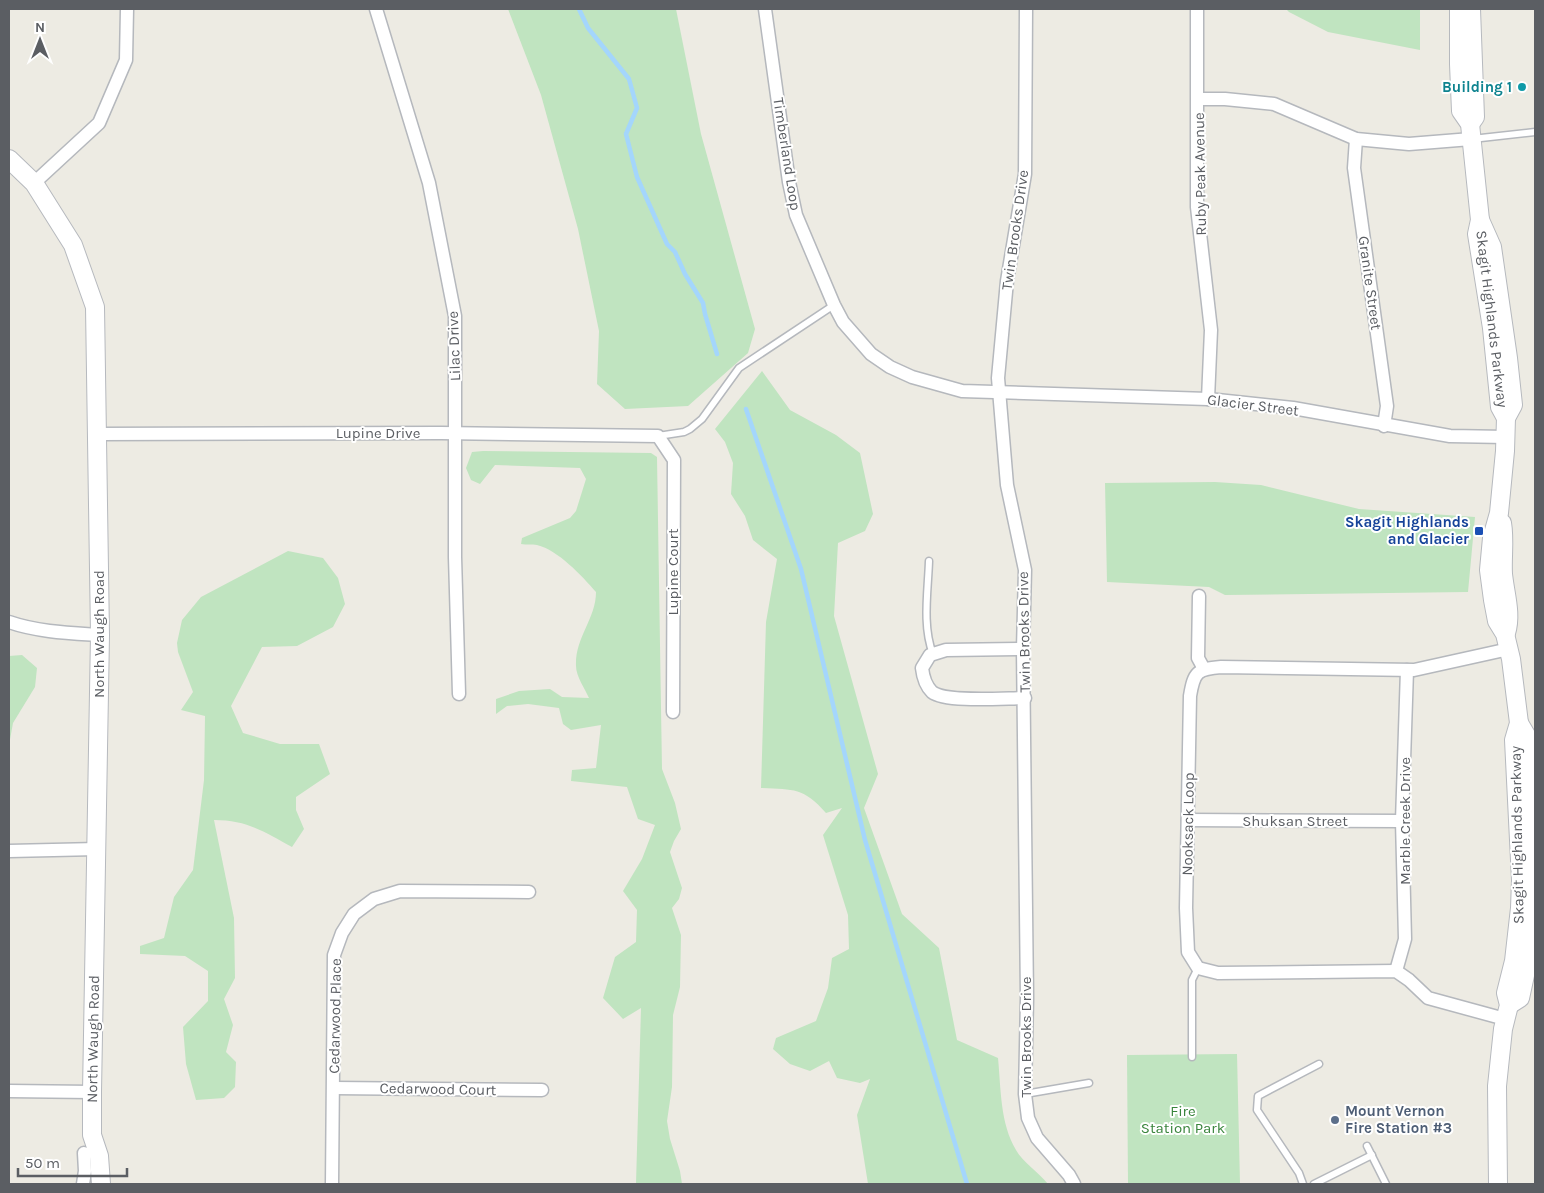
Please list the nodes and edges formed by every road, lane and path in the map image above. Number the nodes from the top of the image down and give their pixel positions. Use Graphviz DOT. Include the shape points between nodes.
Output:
graph roads {
  1 [pos="127,9"];
  2 [pos="376,9"];
  3 [pos="765,9"];
  4 [pos="1026,9"];
  5 [pos="1197,9"];
  6 [pos="1459,9"];
  7 [pos="1472,9"];
  8 [pos="1198,100"];
  9 [pos="1470,132"];
  10 [pos="1535,132"];
  11 [pos="1356,139"];
  12 [pos="9,159"];
  13 [pos="34,182"];
  14 [pos="834,305"];
  15 [pos="999,391"];
  16 [pos="1208,399"];
  17 [pos="1384,426"];
  18 [pos="456,433"];
  19 [pos="98,434"];
  20 [pos="658,436"];
  21 [pos="1506,437"];
  22 [pos="929,562"];
  23 [pos="1199,596"];
  24 [pos="9,622"];
  25 [pos="100,635"];
  26 [pos="1507,642"];
  27 [pos="1023,649"];
  28 [pos="933,654"];
  29 [pos="1204,668"];
  30 [pos="1407,670"];
  31 [pos="459,694"];
  32 [pos="1024,698"];
  33 [pos="672,712"];
  34 [pos="1188,820"];
  35 [pos="1402,821"];
  36 [pos="97,849"];
  37 [pos="9,851"];
  38 [pos="529,892"];
  39 [pos="1198,968"];
  40 [pos="1396,971"];
  41 [pos="1507,1012"];
  42 [pos="1192,1057"];
  43 [pos="1319,1064"];
  44 [pos="1089,1082"];
  45 [pos="334,1088"];
  46 [pos="542,1090"];
  47 [pos="9,1091"];
  48 [pos="92,1092"];
  49 [pos="1025,1094"];
  50 [pos="92,1135"];
  51 [pos="1367,1146"];
  52 [pos="84,1153"];
  53 [pos="1372,1155"];
  54 [pos="83,1184"];
  55 [pos="101,1184"];
  56 [pos="332,1184"];
  57 [pos="1074,1184"];
  58 [pos="1303,1184"];
  59 [pos="1314,1184"];
  60 [pos="1386,1184"];
  61 [pos="1498,1184"];
  1 -- 13 [label="street" via="126,60 99,122"];
  2 -- 18 [label="street, Lilac Drive" via="429,184 455,316"];
  3 -- 14 [label="street, Timberland Loop" via="796,214"];
  4 -- 15 [label="street, Twin Brooks Drive" via="1025,174 1006,290"];
  5 -- 8 [label="street, Ruby Peak Avenue"];
  6 -- 9 [label="street, Skagit Highlands Parkway" via="1461,111"];
  7 -- 9 [label="street, Skagit Highlands Parkway" via="1475,117"];
  8 -- 11 [label="street" via="1224,98 1274,104"];
  8 -- 16 [label="street, Ruby Peak Avenue" via="1197,207 1212,330"];
  9 -- 10 [label="lane"];
  9 -- 11 [label="street" via="1409,144"];
  9 -- 21 [label="street, Skagit Highlands Parkway" via="1480,220 1477,234 1500,407 1506,418"];
  11 -- 17 [label="street, Granite Street" via="1354,168 1387,406"];
  12 -- 13 [label="street, North Waugh Road"];
  13 -- 19 [label="street, North Waugh Road" via="73,245 95,307"];
  14 -- 15 [label="street, Timberland Loop" via="843,322 871,354 890,366 912,377 962,391"];
  14 -- 20 [label="lane" via="739,368 702,420 690,429"];
  15 -- 16 [label="street, Glacier Street"];
  15 -- 27 [label="street, Twin Brooks Drive" via="1007,484 1024,570"];
  16 -- 17 [label="street, Glacier Street" via="1293,408"];
  17 -- 21 [label="street, Glacier Street" via="1450,436"];
  18 -- 19 [label="street, Lupine Drive"];
  18 -- 20 [label="street, Lupine Drive"];
  18 -- 31 [label="street, Lilac Drive"];
  19 -- 25 [label="street, North Waugh Road"];
  20 -- 33 [label="street, Lupine Court" via="674,460"];
  21 -- 26 [label="street, Skagit Highlands Parkway" via="1499,513 1504,534 1503,573 1509,623"];
  22 -- 28 [label="lane" via="927,625"];
  23 -- 29 [label="street" via="1198,658"];
  24 -- 25 [label="street" via="49,632"];
  25 -- 36 [label="street, North Waugh Road"];
  26 -- 30 [label="street"];
  26 -- 41 [label="street, Skagit Highlands Parkway" via="1519,723 1529,740 1534,861 1532,943 1520,998"];
  27 -- 28 [label="street" via="946,650"];
  27 -- 32 [label="street, Twin Brooks Drive"];
  28 -- 32 [label="street" via="922,668 923,681 933,693 950,698"];
  29 -- 30 [label="street"];
  29 -- 34 [label="street, Nooksack Loop" via="1193,680 1190,696"];
  30 -- 35 [label="street, Marble Creek Drive"];
  32 -- 49 [label="street, Twin Brooks Drive"];
  34 -- 35 [label="street, Shuksan Street"];
  34 -- 39 [label="street, Nooksack Loop" via="1188,952"];
  35 -- 40 [label="street, Marble Creek Drive" via="1405,939"];
  36 -- 37 [label="street"];
  36 -- 48 [label="street, North Waugh Road"];
  38 -- 45 [label="street, Cedarwood Place" via="400,891 374,900 354,914 334,955"];
  39 -- 40 [label="street" via="1218,972"];
  39 -- 42 [label="lane" via="1192,980"];
  40 -- 41 [label="street" via="1428,998"];
  41 -- 61 [label="street, Skagit Highlands Parkway" via="1497,1086"];
  43 -- 58 [label="lane" via="1258,1096 1257,1110"];
  44 -- 49 [label="lane"];
  45 -- 46 [label="street, Cedarwood Court"];
  45 -- 56 [label="street, Cedarwood Place"];
  47 -- 48 [label="street"];
  48 -- 50 [label="street, North Waugh Road"];
  49 -- 57 [label="street, Twin Brooks Drive" via="1028,1118 1037,1138"];
  50 -- 52 [label="street, North Waugh Road"];
  50 -- 55 [label="street, North Waugh Road" via="99,1156"];
  51 -- 53 [label="lane"];
  52 -- 54 [label="street, North Waugh Road" via="86,1171"];
  53 -- 59 [label="lane"];
  53 -- 60 [label="lane"];
}
